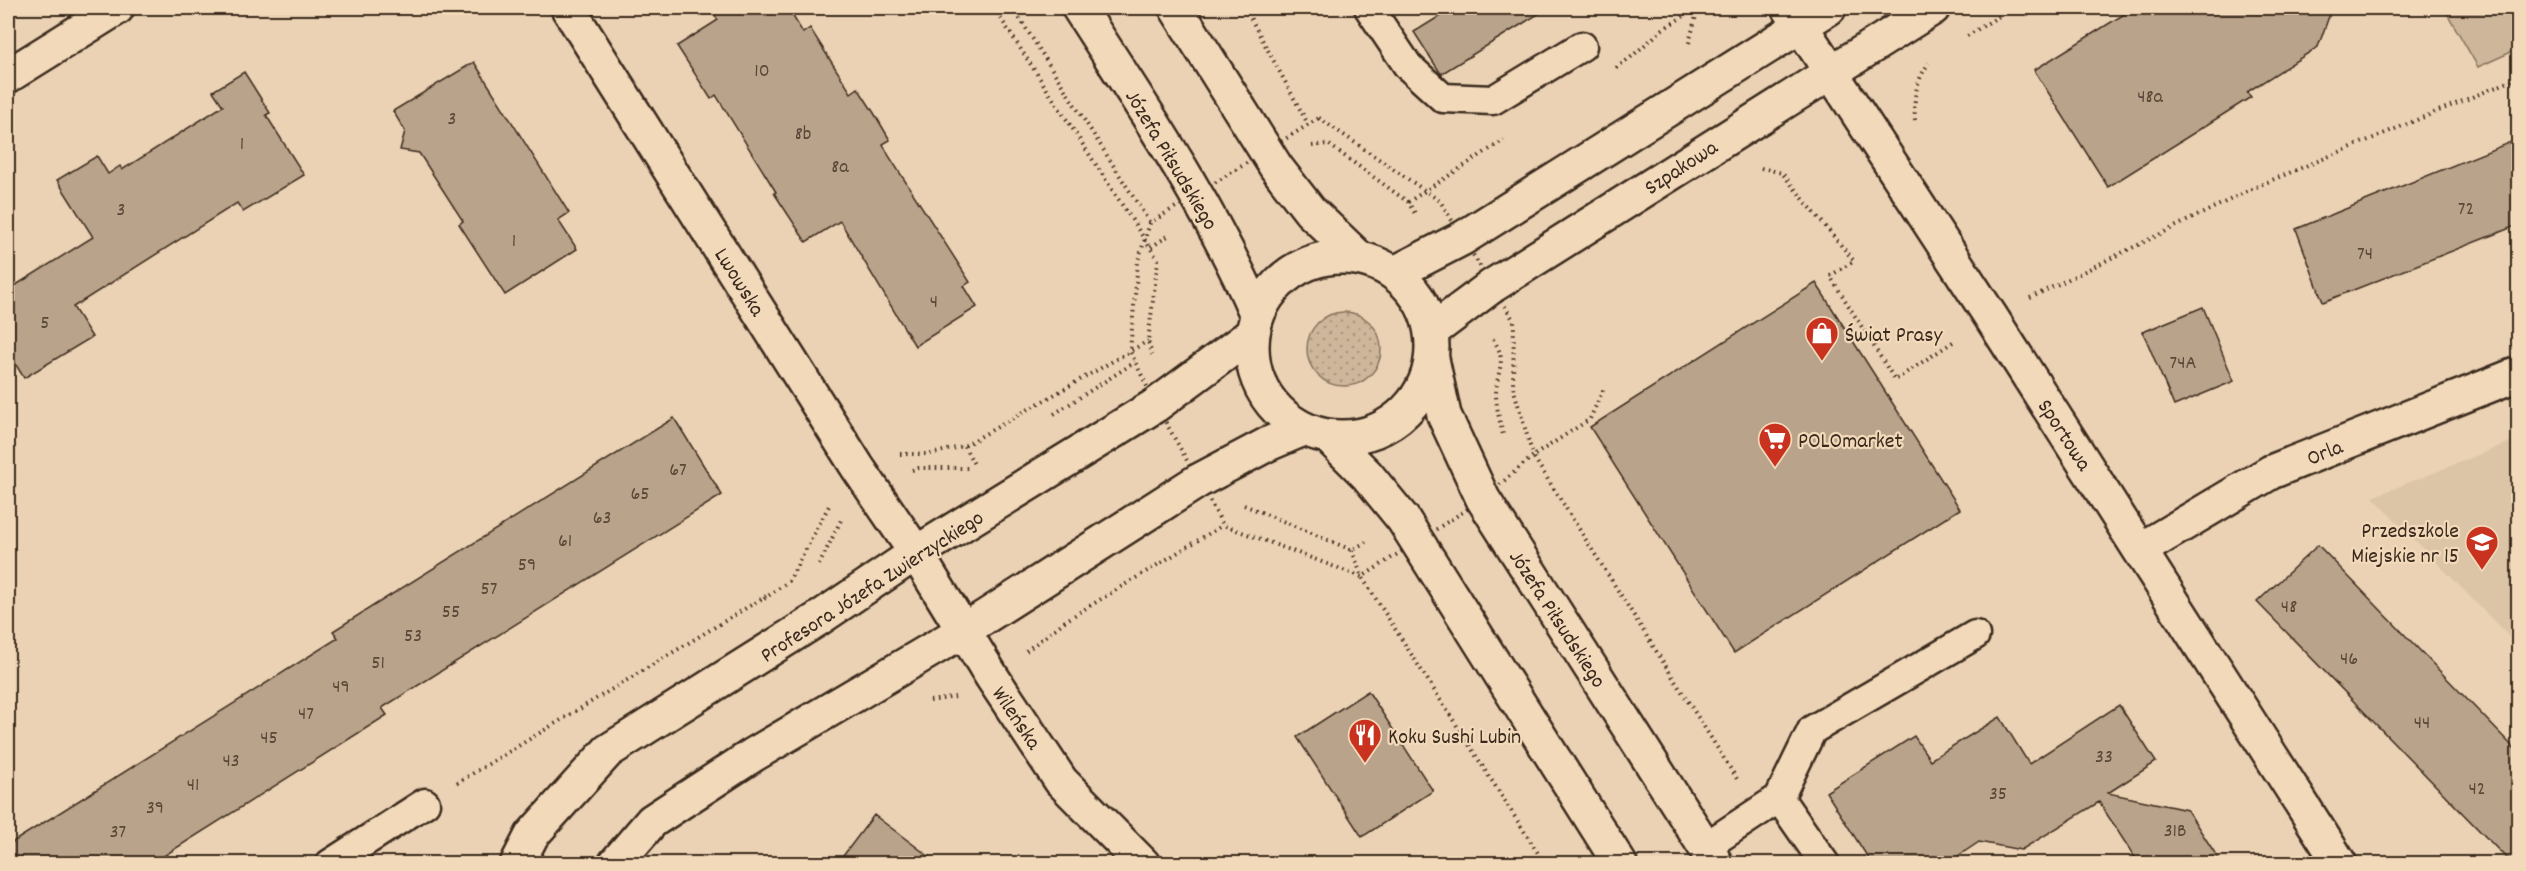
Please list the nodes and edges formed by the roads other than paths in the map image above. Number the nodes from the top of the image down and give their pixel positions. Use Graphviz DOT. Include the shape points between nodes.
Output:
graph roads {
  1 [pos="117,8"];
  2 [pos="568,8"];
  3 [pos="1079,8"];
  4 [pos="1176,8"];
  5 [pos="1370,8"];
  6 [pos="1829,8"];
  7 [pos="1933,8"];
  8 [pos="1795,17"];
  9 [pos="1582,46"];
  10 [pos="1829,72"];
  11 [pos="8,76"];
  12 [pos="1358,258"];
  13 [pos="1395,273"];
  14 [pos="1254,325"];
  15 [pos="1432,345"];
  16 [pos="2518,374"];
  17 [pos="1316,433"];
  18 [pos="2140,550"];
  19 [pos="916,553"];
  20 [pos="963,631"];
  21 [pos="1975,635"];
  22 [pos="425,802"];
  23 [pos="1769,805"];
  24 [pos="377,834"];
  25 [pos="1710,855"];
  26 [pos="330,864"];
  27 [pos="370,864"];
  28 [pos="517,864"];
  29 [pos="615,864"];
  30 [pos="1143,864"];
  31 [pos="1620,864"];
  32 [pos="1825,864"];
  33 [pos="2340,864"];
  1 -- 11 [label="street"];
  2 -- 19 [label="street, Lwowska" via="865,479"];
  3 -- 14 [label="street, Józefa Piłsudskiego" via="1207,211 1234,262"];
  4 -- 12 [label="street" via="1276,167 1310,212"];
  5 -- 9 [label="lane" via="1408,66 1443,98 1493,100"];
  6 -- 8 [label="street"];
  7 -- 10 [label="street, Szpakowa"];
  8 -- 10 [label="street, Sportowa"];
  8 -- 13 [label="street" via="1438,252"];
  10 -- 15 [label="street, Szpakowa" via="1469,303"];
  10 -- 18 [label="street, Sportowa"];
  12 -- 13 [label="street"];
  12 -- 14 [label="street" via="1326,257 1296,268 1273,288"];
  13 -- 15 [label="street" via="1412,289 1424,309"];
  14 -- 17 [label="street" via="1252,363 1262,390 1279,413"];
  14 -- 19 [label="street, Profesora Józefa Zwierzyckiego" via="1175,392"];
  15 -- 17 [label="street" via="1424,386 1408,410 1385,428 1357,437"];
  15 -- 25 [label="street, Józefa Piłsudskiego" via="1444,415 1471,475"];
  16 -- 18 [label="street, Orla" via="2271,472"];
  17 -- 20 [label="street" via="1222,468"];
  17 -- 31 [label="street" via="1367,475 1403,519"];
  18 -- 33 [label="street, Sportowa"];
  19 -- 20 [label="street, Wileńska"];
  19 -- 28 [label="street, Profesora Józefa Zwierzyckiego" via="608,751 532,835"];
  20 -- 29 [label="street" via="753,754 652,820"];
  20 -- 30 [label="street, Wileńska" via="1060,781"];
  21 -- 23 [label="lane" via="1812,730"];
  22 -- 24 [label="lane"];
  23 -- 25 [label="lane"];
  23 -- 32 [label="lane"];
  24 -- 26 [label="lane"];
  24 -- 27 [label="lane"];
}
